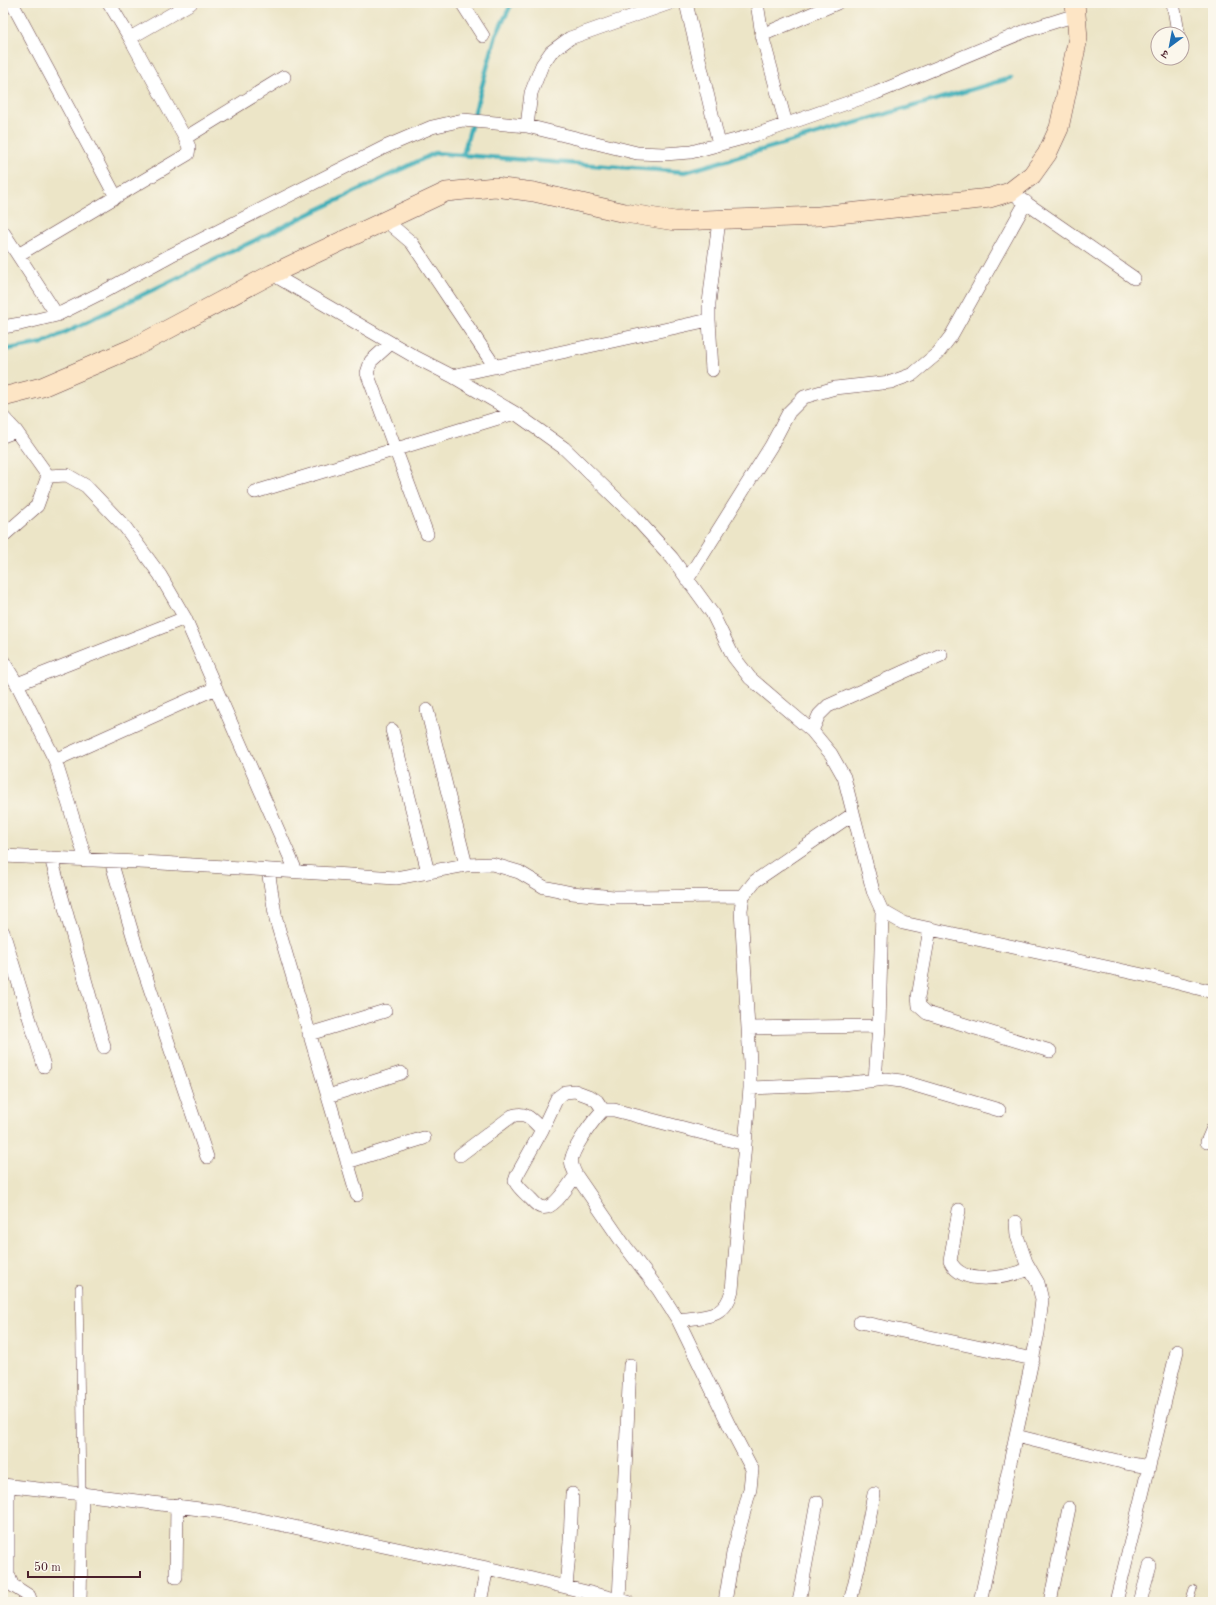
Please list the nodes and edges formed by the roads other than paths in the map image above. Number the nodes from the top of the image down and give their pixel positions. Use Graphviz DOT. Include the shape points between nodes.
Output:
graph roads {
  1 [pos="12,3"];
  2 [pos="110,3"];
  3 [pos="191,3"];
  4 [pos="462,3"];
  5 [pos="670,3"];
  6 [pos="686,3"];
  7 [pos="757,3"];
  8 [pos="837,3"];
  9 [pos="1173,3"];
  10 [pos="1076,9"];
  11 [pos="1177,26"];
  12 [pos="762,35"];
  13 [pos="483,36"];
  14 [pos="130,38"];
  15 [pos="284,78"];
  16 [pos="786,124"];
  17 [pos="527,126"];
  18 [pos="185,138"];
  19 [pos="719,144"];
  20 [pos="1010,192"];
  21 [pos="116,197"];
  22 [pos="1026,202"];
  23 [pos="385,220"];
  24 [pos="719,220"];
  25 [pos="3,232"];
  26 [pos="18,255"];
  27 [pos="272,274"];
  28 [pos="1134,278"];
  29 [pos="57,315"];
  30 [pos="709,320"];
  31 [pos="3,327"];
  32 [pos="391,343"];
  33 [pos="495,367"];
  34 [pos="712,370"];
  35 [pos="452,376"];
  36 [pos="3,397"];
  37 [pos="515,413"];
  38 [pos="3,417"];
  39 [pos="16,431"];
  40 [pos="3,436"];
  41 [pos="396,449"];
  42 [pos="48,476"];
  43 [pos="255,492"];
  44 [pos="427,534"];
  45 [pos="3,536"];
  46 [pos="688,580"];
  47 [pos="185,618"];
  48 [pos="941,655"];
  49 [pos="3,661"];
  50 [pos="17,684"];
  51 [pos="216,688"];
  52 [pos="427,710"];
  53 [pos="392,730"];
  54 [pos="812,731"];
  55 [pos="55,760"];
  56 [pos="853,814"];
  57 [pos="3,856"];
  58 [pos="51,858"];
  59 [pos="86,860"];
  60 [pos="111,861"];
  61 [pos="466,865"];
  62 [pos="268,870"];
  63 [pos="296,871"];
  64 [pos="428,872"];
  65 [pos="744,896"];
  66 [pos="882,911"];
  67 [pos="930,928"];
  68 [pos="3,932"];
  69 [pos="1213,992"];
  70 [pos="385,1012"];
  71 [pos="879,1026"];
  72 [pos="748,1028"];
  73 [pos="310,1034"];
  74 [pos="104,1046"];
  75 [pos="1050,1051"];
  76 [pos="44,1066"];
  77 [pos="401,1073"];
  78 [pos="875,1080"];
  79 [pos="749,1093"];
  80 [pos="328,1096"];
  81 [pos="603,1110"];
  82 [pos="999,1110"];
  83 [pos="1213,1128"];
  84 [pos="542,1130"];
  85 [pos="424,1138"];
  86 [pos="1207,1142"];
  87 [pos="745,1144"];
  88 [pos="460,1155"];
  89 [pos="207,1157"];
  90 [pos="347,1162"];
  91 [pos="576,1175"];
  92 [pos="357,1195"];
  93 [pos="959,1210"];
  94 [pos="1016,1222"];
  95 [pos="1030,1269"];
  96 [pos="79,1288"];
  97 [pos="678,1320"];
  98 [pos="860,1322"];
  99 [pos="1177,1351"];
  100 [pos="1033,1359"];
  101 [pos="630,1365"];
  102 [pos="1016,1436"];
  103 [pos="1149,1467"];
  104 [pos="5,1486"];
  105 [pos="82,1494"];
  106 [pos="572,1494"];
  107 [pos="874,1494"];
  108 [pos="817,1502"];
  109 [pos="177,1505"];
  110 [pos="1069,1508"];
  111 [pos="1150,1566"];
  112 [pos="488,1568"];
  113 [pos="176,1577"];
  114 [pos="566,1587"];
  115 [pos="1194,1589"];
  116 [pos="623,1601"];
  117 [pos="31,1602"];
  118 [pos="80,1602"];
  119 [pos="480,1602"];
  120 [pos="725,1602"];
  121 [pos="799,1602"];
  122 [pos="850,1602"];
  123 [pos="980,1602"];
  124 [pos="1050,1602"];
  125 [pos="1116,1602"];
  126 [pos="1140,1602"];
  127 [pos="1189,1602"];
  1 -- 21 [label="street"];
  2 -- 14 [label="street"];
  3 -- 14 [label="street"];
  4 -- 13 [label="street"];
  5 -- 17 [label="street" via="570,38 551,52 542,65 531,94"];
  6 -- 19 [label="street"];
  7 -- 12 [label="street"];
  8 -- 12 [label="street"];
  9 -- 11 [label="street"];
  10 -- 16 [label="street" via="876,93"];
  10 -- 20 [label="street" via="1078,38 1059,128 1048,154 1032,175"];
  12 -- 16 [label="street"];
  14 -- 18 [label="street"];
  15 -- 18 [label="street"];
  16 -- 19 [label="street"];
  17 -- 19 [label="street" via="637,153 691,152"];
  17 -- 29 [label="street" via="463,120 432,127 385,147"];
  18 -- 21 [label="street" via="189,147 188,154"];
  20 -- 22 [label="street"];
  20 -- 24 [label="street" via="990,198 820,216"];
  21 -- 26 [label="street"];
  22 -- 28 [label="street"];
  22 -- 46 [label="street" via="938,353 913,374 891,382 835,388 816,393 804,397 789,412 771,446"];
  23 -- 24 [label="street" via="446,192 495,187 534,192 639,215 675,220"];
  23 -- 27 [label="street"];
  23 -- 33 [label="street" via="412,243"];
  24 -- 30 [label="street"];
  25 -- 26 [label="street"];
  26 -- 29 [label="street"];
  27 -- 32 [label="street"];
  27 -- 36 [label="street" via="134,348 42,387"];
  29 -- 31 [label="street"];
  30 -- 33 [label="street"];
  30 -- 34 [label="street"];
  32 -- 35 [label="street"];
  32 -- 41 [label="street" via="371,361 367,373"];
  33 -- 35 [label="street"];
  35 -- 37 [label="street"];
  37 -- 41 [label="street"];
  37 -- 46 [label="street" via="564,448 599,481 672,558"];
  38 -- 39 [label="street"];
  39 -- 40 [label="street"];
  39 -- 42 [label="street"];
  41 -- 43 [label="street"];
  41 -- 44 [label="street"];
  42 -- 45 [label="street" via="37,506"];
  42 -- 47 [label="street" via="67,476 86,486 125,527 160,575"];
  46 -- 54 [label="street" via="712,613 733,656 750,678"];
  47 -- 50 [label="street"];
  47 -- 51 [label="street"];
  48 -- 54 [label="street" via="828,706 819,715"];
  49 -- 50 [label="street"];
  50 -- 55 [label="street"];
  51 -- 55 [label="street"];
  51 -- 63 [label="street"];
  52 -- 61 [label="street"];
  53 -- 64 [label="street"];
  54 -- 56 [label="street" via="831,754 844,777"];
  55 -- 59 [label="street"];
  56 -- 65 [label="street" via="755,881"];
  56 -- 66 [label="street" via="873,891"];
  57 -- 58 [label="street"];
  58 -- 59 [label="street"];
  58 -- 74 [label="street"];
  59 -- 60 [label="street"];
  60 -- 62 [label="street"];
  60 -- 89 [label="street" via="138,953"];
  61 -- 64 [label="street"];
  61 -- 65 [label="street" via="492,864 519,872 544,887 572,893 614,897"];
  62 -- 63 [label="street"];
  62 -- 73 [label="street" via="276,920"];
  63 -- 64 [label="street" via="396,878"];
  65 -- 72 [label="street" via="741,910"];
  66 -- 67 [label="street" via="903,923"];
  66 -- 71 [label="street"];
  67 -- 69 [label="street"];
  67 -- 75 [label="street" via="918,997 920,1006 927,1013"];
  68 -- 76 [label="street"];
  70 -- 73 [label="street"];
  71 -- 72 [label="street"];
  71 -- 78 [label="street"];
  72 -- 79 [label="street"];
  73 -- 80 [label="street"];
  77 -- 80 [label="street"];
  78 -- 79 [label="street"];
  78 -- 82 [label="street" via="901,1081"];
  79 -- 87 [label="street"];
  80 -- 90 [label="street"];
  81 -- 84 [label="street" via="591,1097 575,1091 565,1092 557,1098"];
  81 -- 87 [label="street" via="614,1110"];
  81 -- 91 [label="street" via="595,1117 572,1157"];
  83 -- 86 [label="street"];
  84 -- 88 [label="street" via="527,1115 512,1116"];
  84 -- 91 [label="street" via="516,1175 518,1187 540,1207 546,1208 556,1201"];
  85 -- 90 [label="street"];
  87 -- 97 [label="street" via="730,1301 723,1310 711,1315"];
  90 -- 92 [label="street"];
  91 -- 97 [label="street"];
  93 -- 95 [label="street" via="950,1261 958,1272 995,1278"];
  94 -- 95 [label="street" via="1017,1236"];
  95 -- 100 [label="street" via="1038,1283 1042,1300"];
  96 -- 105 [label="lane"];
  97 -- 120 [label="street" via="752,1469 750,1490 733,1553"];
  98 -- 100 [label="street"];
  99 -- 103 [label="street"];
  100 -- 102 [label="street"];
  101 -- 116 [label="street"];
  102 -- 103 [label="street"];
  102 -- 123 [label="street"];
  103 -- 125 [label="street"];
  104 -- 105 [label="street"];
  104 -- 117 [label="street" via="8,1573 12,1585 29,1596"];
  105 -- 109 [label="street"];
  105 -- 118 [label="street"];
  106 -- 114 [label="street"];
  107 -- 122 [label="street"];
  108 -- 121 [label="street"];
  109 -- 112 [label="street" via="223,1512"];
  109 -- 113 [label="street"];
  110 -- 124 [label="street"];
  111 -- 126 [label="street"];
  112 -- 114 [label="street"];
  112 -- 119 [label="street"];
  114 -- 116 [label="street"];
  115 -- 127 [label="lane"];
}
